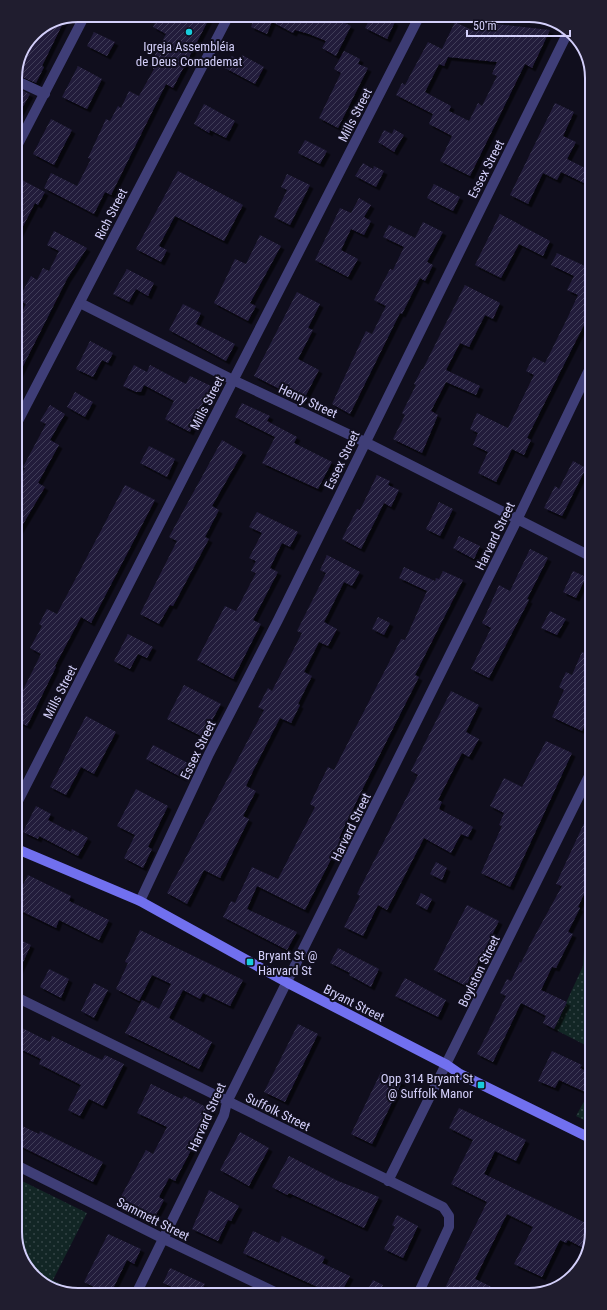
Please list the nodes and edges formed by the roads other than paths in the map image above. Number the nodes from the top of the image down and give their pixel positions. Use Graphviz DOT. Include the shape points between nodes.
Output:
graph roads {
  1 [pos="81,22"];
  2 [pos="225,22"];
  3 [pos="416,22"];
  4 [pos="566,36"];
  5 [pos="22,83"];
  6 [pos="45,94"];
  7 [pos="22,137"];
  8 [pos="80,303"];
  9 [pos="233,380"];
  10 [pos="585,380"];
  11 [pos="22,414"];
  12 [pos="365,442"];
  13 [pos="517,520"];
  14 [pos="585,554"];
  15 [pos="585,784"];
  16 [pos="22,793"];
  17 [pos="22,851"];
  18 [pos="140,902"];
  19 [pos="288,983"];
  20 [pos="22,1000"];
  21 [pos="447,1066"];
  22 [pos="227,1102"];
  23 [pos="585,1136"];
  24 [pos="22,1168"];
  25 [pos="388,1181"];
  26 [pos="164,1239"];
  27 [pos="139,1288"];
  28 [pos="267,1288"];
  29 [pos="420,1288"];
  1 -- 6 [label="street"];
  2 -- 8 [label="street, Rich Street"];
  3 -- 9 [label="street, Mills Street"];
  4 -- 12 [label="street, Essex Street"];
  5 -- 6 [label="street"];
  6 -- 7 [label="street"];
  8 -- 9 [label="street, Henry Street"];
  8 -- 11 [label="street, Rich Street"];
  9 -- 12 [label="street, Henry Street"];
  9 -- 16 [label="street, Mills Street"];
  10 -- 13 [label="street, Harvard Street"];
  12 -- 13 [label="street, Henry Street"];
  12 -- 18 [label="street, Essex Street" via="209,754"];
  13 -- 14 [label="street, Henry Street"];
  13 -- 19 [label="street, Harvard Street"];
  15 -- 21 [label="street, Boylston Street"];
  17 -- 18 [label="main road, Bryant Street"];
  18 -- 19 [label="main road, Bryant Street"];
  19 -- 21 [label="main road, Bryant Street"];
  19 -- 22 [label="street, Harvard Street"];
  20 -- 22 [label="street, Suffolk Street"];
  21 -- 23 [label="main road, Bryant Street"];
  21 -- 25 [label="street, Boylston Street"];
  22 -- 25 [label="street, Suffolk Street"];
  22 -- 26 [label="street, Harvard Street" via="224,1115"];
  24 -- 26 [label="street, Sammett Street"];
  25 -- 29 [label="street, Suffolk Street" via="440,1205 449,1216 448,1229"];
  26 -- 27 [label="street, Harvard Street"];
  26 -- 28 [label="street, Sammett Street"];
}
